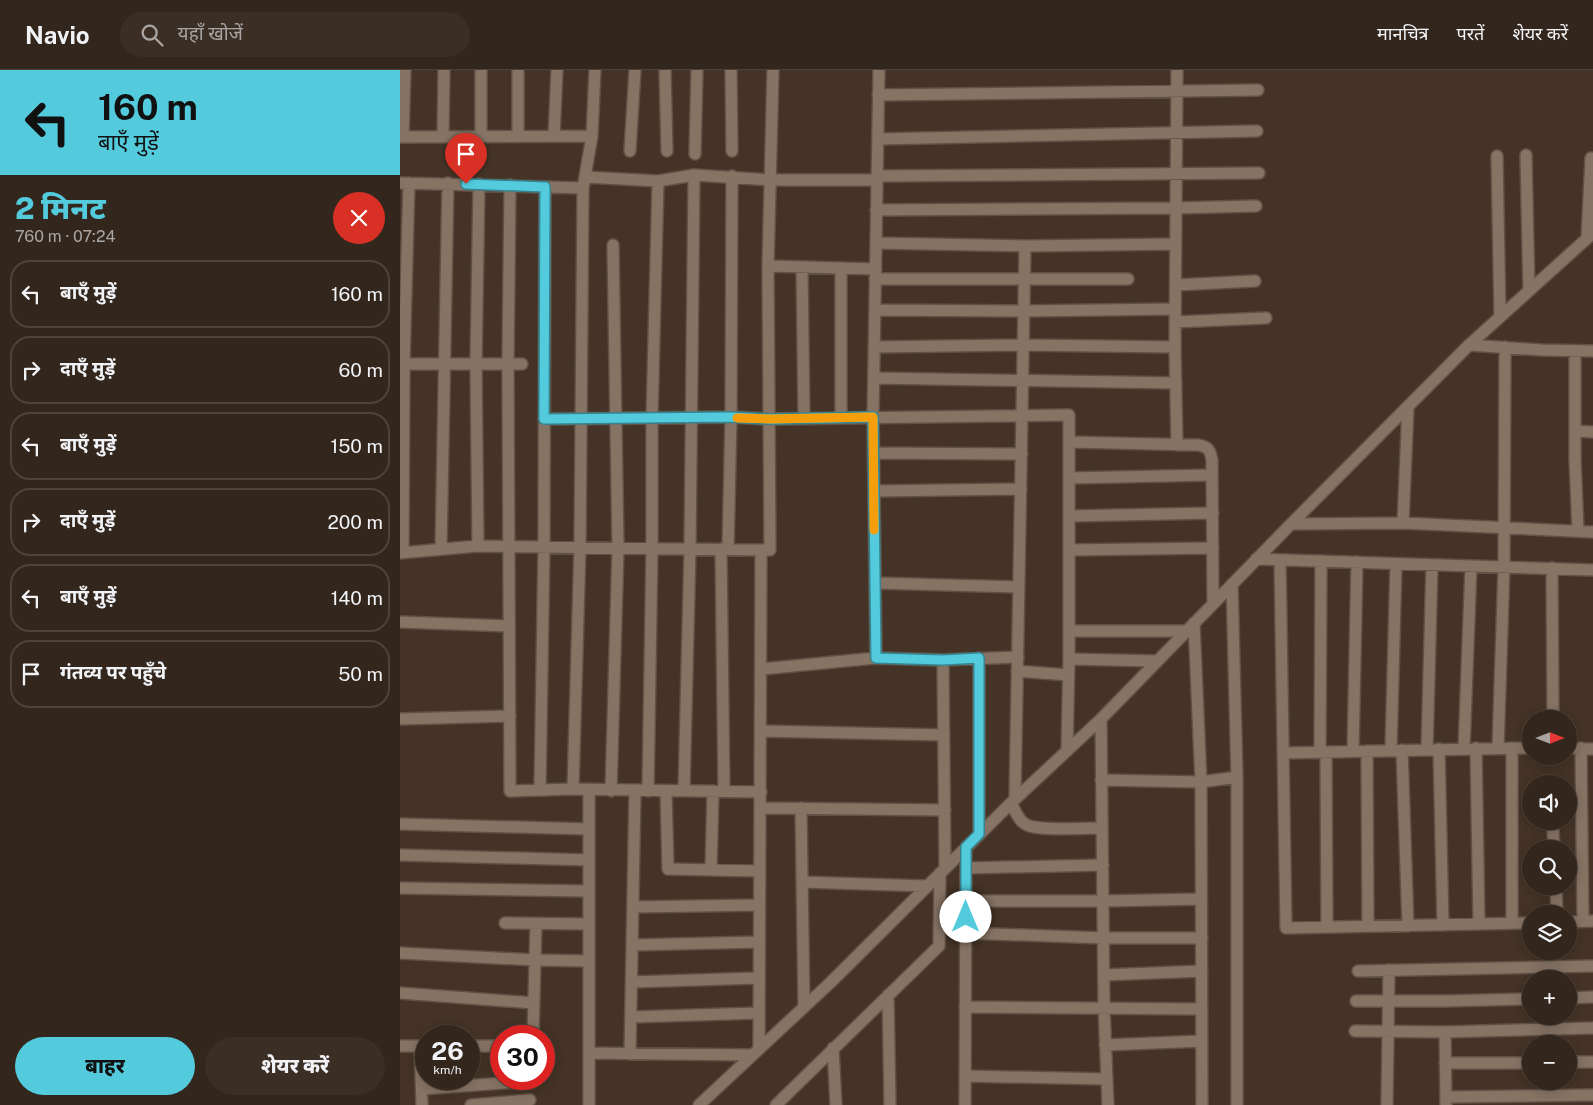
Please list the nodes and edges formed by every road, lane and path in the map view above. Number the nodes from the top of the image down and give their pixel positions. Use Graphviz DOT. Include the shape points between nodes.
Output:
graph roads {
  1 [pos="405,70"];
  2 [pos="444,70"];
  3 [pos="481,70"];
  4 [pos="518,70"];
  5 [pos="557,70"];
  6 [pos="595,70"];
  7 [pos="635,70"];
  8 [pos="665,70"];
  9 [pos="697,70"];
  10 [pos="731,70"];
  11 [pos="772,70"];
  12 [pos="879,70"];
  13 [pos="1177,70"];
  14 [pos="1258,90"];
  15 [pos="1177,91"];
  16 [pos="878,95"];
  17 [pos="1258,131"];
  18 [pos="1176,133"];
  19 [pos="443,136"];
  20 [pos="481,136"];
  21 [pos="518,136"];
  22 [pos="554,136"];
  23 [pos="592,136"];
  24 [pos="402,137"];
  25 [pos="878,139"];
  26 [pos="630,152"];
  27 [pos="667,152"];
  28 [pos="732,152"];
  29 [pos="695,154"];
  30 [pos="1526,155"];
  31 [pos="1496,156"];
  32 [pos="1591,158"];
  33 [pos="1259,173"];
  34 [pos="1176,174"];
  35 [pos="694,175"];
  36 [pos="732,176"];
  37 [pos="877,178"];
  38 [pos="770,180"];
  39 [pos="658,181"];
  40 [pos="584,182"];
  41 [pos="404,183"];
  42 [pos="448,183"];
  43 [pos="479,184"];
  44 [pos="510,185"];
  45 [pos="545,187"];
  46 [pos="1256,206"];
  47 [pos="1176,208"];
  48 [pos="876,210"];
  49 [pos="1590,235"];
  50 [pos="876,243"];
  51 [pos="1176,244"];
  52 [pos="613,245"];
  53 [pos="1025,246"];
  54 [pos="768,266"];
  55 [pos="802,267"];
  56 [pos="841,268"];
  57 [pos="876,274"];
  58 [pos="1024,278"];
  59 [pos="1128,280"];
  60 [pos="1255,281"];
  61 [pos="1176,285"];
  62 [pos="1529,290"];
  63 [pos="1175,309"];
  64 [pos="875,310"];
  65 [pos="1024,311"];
  66 [pos="1500,316"];
  67 [pos="1266,318"];
  68 [pos="1175,322"];
  69 [pos="1024,345"];
  70 [pos="1468,345"];
  71 [pos="874,347"];
  72 [pos="1175,347"];
  73 [pos="1506,347"];
  74 [pos="1575,351"];
  75 [pos="1593,351"];
  76 [pos="402,364"];
  77 [pos="445,364"];
  78 [pos="476,364"];
  79 [pos="508,364"];
  80 [pos="522,364"];
  81 [pos="874,378"];
  82 [pos="1023,380"];
  83 [pos="1176,383"];
  84 [pos="1408,407"];
  85 [pos="731,417"];
  86 [pos="873,417"];
  87 [pos="1022,417"];
  88 [pos="652,418"];
  89 [pos="841,418"];
  90 [pos="544,419"];
  91 [pos="617,419"];
  92 [pos="690,419"];
  93 [pos="770,419"];
  94 [pos="804,419"];
  95 [pos="581,420"];
  96 [pos="1575,431"];
  97 [pos="1593,432"];
  98 [pos="1068,442"];
  99 [pos="1177,444"];
  100 [pos="874,453"];
  101 [pos="1022,454"];
  102 [pos="1212,475"];
  103 [pos="1068,478"];
  104 [pos="1021,489"];
  105 [pos="874,491"];
  106 [pos="1213,513"];
  107 [pos="1068,516"];
  108 [pos="1291,524"];
  109 [pos="1402,524"];
  110 [pos="1503,528"];
  111 [pos="1578,531"];
  112 [pos="1593,532"];
  113 [pos="478,546"];
  114 [pos="508,546"];
  115 [pos="544,546"];
  116 [pos="580,547"];
  117 [pos="618,548"];
  118 [pos="652,548"];
  119 [pos="1213,548"];
  120 [pos="441,549"];
  121 [pos="690,549"];
  122 [pos="725,549"];
  123 [pos="761,550"];
  124 [pos="1068,550"];
  125 [pos="402,552"];
  126 [pos="1256,559"];
  127 [pos="1280,560"];
  128 [pos="1321,561"];
  129 [pos="1357,562"];
  130 [pos="1396,564"];
  131 [pos="1432,565"];
  132 [pos="1471,566"];
  133 [pos="1504,567"];
  134 [pos="1552,568"];
  135 [pos="1593,570"];
  136 [pos="875,583"];
  137 [pos="1232,584"];
  138 [pos="1019,587"];
  139 [pos="1213,603"];
  140 [pos="400,622"];
  141 [pos="509,626"];
  142 [pos="1190,627"];
  143 [pos="1068,630"];
  144 [pos="1018,657"];
  145 [pos="876,658"];
  146 [pos="979,658"];
  147 [pos="1068,659"];
  148 [pos="943,660"];
  149 [pos="1158,661"];
  150 [pos="761,669"];
  151 [pos="1017,671"];
  152 [pos="1068,675"];
  153 [pos="1553,710"];
  154 [pos="510,716"];
  155 [pos="400,719"];
  156 [pos="1101,719"];
  157 [pos="761,731"];
  158 [pos="944,735"];
  159 [pos="1476,748"];
  160 [pos="1498,748"];
  161 [pos="1512,748"];
  162 [pos="1522,748"];
  163 [pos="1587,748"];
  164 [pos="1433,749"];
  165 [pos="1464,749"];
  166 [pos="1396,750"];
  167 [pos="1067,751"];
  168 [pos="1353,751"];
  169 [pos="1367,751"];
  170 [pos="1323,752"];
  171 [pos="1284,753"];
  172 [pos="1237,777"];
  173 [pos="1102,780"];
  174 [pos="1201,782"];
  175 [pos="573,789"];
  176 [pos="540,790"];
  177 [pos="589,790"];
  178 [pos="611,790"];
  179 [pos="635,791"];
  180 [pos="648,791"];
  181 [pos="666,791"];
  182 [pos="684,791"];
  183 [pos="719,791"];
  184 [pos="761,792"];
  185 [pos="1013,801"];
  186 [pos="760,808"];
  187 [pos="801,808"];
  188 [pos="945,810"];
  189 [pos="400,824"];
  190 [pos="1102,828"];
  191 [pos="589,829"];
  192 [pos="1553,830"];
  193 [pos="979,834"];
  194 [pos="1554,840"];
  195 [pos="966,847"];
  196 [pos="400,855"];
  197 [pos="589,860"];
  198 [pos="1103,865"];
  199 [pos="966,868"];
  200 [pos="711,870"];
  201 [pos="760,870"];
  202 [pos="943,870"];
  203 [pos="802,882"];
  204 [pos="926,886"];
  205 [pos="400,888"];
  206 [pos="589,892"];
  207 [pos="1201,899"];
  208 [pos="966,901"];
  209 [pos="1103,901"];
  210 [pos="759,905"];
  211 [pos="633,907"];
  212 [pos="1588,921"];
  213 [pos="1522,922"];
  214 [pos="506,923"];
  215 [pos="1512,923"];
  216 [pos="536,924"];
  217 [pos="589,924"];
  218 [pos="1479,924"];
  219 [pos="1442,925"];
  220 [pos="1368,926"];
  221 [pos="1408,926"];
  222 [pos="1327,927"];
  223 [pos="966,933"];
  224 [pos="1104,938"];
  225 [pos="1202,938"];
  226 [pos="759,942"];
  227 [pos="632,945"];
  228 [pos="400,953"];
  229 [pos="535,960"];
  230 [pos="589,961"];
  231 [pos="1593,966"];
  232 [pos="1389,970"];
  233 [pos="1202,971"];
  234 [pos="1358,971"];
  235 [pos="1104,975"];
  236 [pos="758,978"];
  237 [pos="632,982"];
  238 [pos="400,993"];
  239 [pos="888,995"];
  240 [pos="1593,997"];
  241 [pos="1577,998"];
  242 [pos="1522,999"];
  243 [pos="1356,1001"];
  244 [pos="534,1002"];
  245 [pos="1388,1002"];
  246 [pos="804,1007"];
  247 [pos="965,1007"];
  248 [pos="1104,1008"];
  249 [pos="1202,1008"];
  250 [pos="759,1013"];
  251 [pos="631,1017"];
  252 [pos="533,1025"];
  253 [pos="1593,1028"];
  254 [pos="1355,1031"];
  255 [pos="1388,1032"];
  256 [pos="1445,1032"];
  257 [pos="1202,1041"];
  258 [pos="400,1046"];
  259 [pos="415,1046"];
  260 [pos="1106,1046"];
  261 [pos="832,1048"];
  262 [pos="756,1052"];
  263 [pos="589,1053"];
  264 [pos="630,1054"];
  265 [pos="1577,1062"];
  266 [pos="1593,1062"];
  267 [pos="1445,1063"];
  268 [pos="1522,1063"];
  269 [pos="965,1076"];
  270 [pos="1106,1079"];
  271 [pos="422,1090"];
  272 [pos="531,1090"];
  273 [pos="1593,1095"];
  274 [pos="1446,1101"];
  275 [pos="530,1103"];
  276 [pos="422,1105"];
  277 [pos="471,1105"];
  278 [pos="589,1105"];
  279 [pos="699,1105"];
  280 [pos="776,1105"];
  281 [pos="836,1105"];
  282 [pos="890,1105"];
  283 [pos="965,1105"];
  284 [pos="1108,1105"];
  285 [pos="1202,1105"];
  286 [pos="1237,1105"];
  287 [pos="1387,1105"];
  1 -- 24 [label="street"];
  2 -- 19 [label="street"];
  3 -- 20 [label="street"];
  4 -- 21 [label="street"];
  5 -- 22 [label="street"];
  6 -- 23 [label="street"];
  7 -- 26 [label="street"];
  8 -- 27 [label="street"];
  9 -- 29 [label="street"];
  10 -- 28 [label="street"];
  11 -- 38 [label="street"];
  12 -- 16 [label="street"];
  13 -- 15 [label="street"];
  14 -- 15 [label="street"];
  15 -- 16 [label="street"];
  15 -- 18 [label="street"];
  16 -- 25 [label="street"];
  17 -- 18 [label="street"];
  18 -- 25 [label="street"];
  18 -- 34 [label="street"];
  19 -- 20 [label="street"];
  19 -- 24 [label="street"];
  20 -- 21 [label="street"];
  21 -- 22 [label="street"];
  22 -- 23 [label="street"];
  23 -- 40 [label="street"];
  25 -- 37 [label="street"];
  30 -- 62 [label="street"];
  31 -- 66 [label="street"];
  32 -- 49 [label="street"];
  33 -- 34 [label="street"];
  34 -- 37 [label="street"];
  34 -- 47 [label="street"];
  35 -- 36 [label="street"];
  35 -- 39 [label="street"];
  35 -- 92 [label="street"];
  36 -- 38 [label="street"];
  36 -- 85 [label="street"];
  37 -- 38 [label="street"];
  37 -- 48 [label="street"];
  38 -- 54 [label="street"];
  39 -- 40 [label="street"];
  39 -- 88 [label="street"];
  40 -- 45 [label="street"];
  40 -- 95 [label="street"];
  41 -- 42 [label="street"];
  41 -- 76 [label="street"];
  42 -- 43 [label="street"];
  42 -- 77 [label="street"];
  43 -- 44 [label="street"];
  43 -- 78 [label="street"];
  44 -- 45 [label="street"];
  44 -- 79 [label="street"];
  45 -- 90 [label="street"];
  46 -- 47 [label="street"];
  47 -- 48 [label="street"];
  47 -- 51 [label="street"];
  48 -- 50 [label="street"];
  49 -- 62 [label="street"];
  50 -- 53 [label="street"];
  50 -- 57 [label="street"];
  51 -- 53 [label="street"];
  51 -- 61 [label="street"];
  52 -- 91 [label="street"];
  53 -- 58 [label="street"];
  54 -- 55 [label="street"];
  54 -- 93 [label="street"];
  55 -- 56 [label="street"];
  55 -- 94 [label="street"];
  56 -- 57 [label="street"];
  56 -- 89 [label="street"];
  57 -- 58 [label="street"];
  57 -- 64 [label="street"];
  58 -- 59 [label="street"];
  58 -- 65 [label="street"];
  60 -- 61 [label="street"];
  61 -- 63 [label="street"];
  62 -- 66 [label="street"];
  63 -- 65 [label="street"];
  63 -- 68 [label="street"];
  64 -- 65 [label="street"];
  64 -- 71 [label="street"];
  65 -- 69 [label="street"];
  66 -- 70 [label="street"];
  67 -- 68 [label="street"];
  68 -- 72 [label="street"];
  69 -- 71 [label="street"];
  69 -- 72 [label="street"];
  69 -- 82 [label="street"];
  70 -- 73 [label="street"];
  70 -- 84 [label="street"];
  71 -- 81 [label="street"];
  72 -- 83 [label="street"];
  73 -- 74 [label="street"];
  73 -- 110 [label="street"];
  74 -- 75 [label="street"];
  74 -- 96 [label="street"];
  76 -- 77 [label="street"];
  76 -- 125 [label="street"];
  77 -- 78 [label="street"];
  77 -- 120 [label="street"];
  78 -- 79 [label="street"];
  78 -- 113 [label="street"];
  79 -- 80 [label="street"];
  79 -- 114 [label="street"];
  81 -- 82 [label="street"];
  81 -- 86 [label="street"];
  82 -- 83 [label="street"];
  82 -- 87 [label="street"];
  83 -- 99 [label="street"];
  84 -- 108 [label="street"];
  84 -- 109 [label="street"];
  85 -- 92 [label="street"];
  85 -- 93 [label="street"];
  85 -- 122 [label="street"];
  86 -- 87 [label="street"];
  86 -- 89 [label="street"];
  86 -- 100 [label="street"];
  87 -- 98 [label="street" via="1068,415"];
  87 -- 101 [label="street"];
  88 -- 91 [label="street"];
  88 -- 92 [label="street"];
  88 -- 118 [label="street"];
  89 -- 94 [label="street"];
  90 -- 95 [label="street"];
  90 -- 115 [label="street"];
  91 -- 95 [label="street"];
  91 -- 117 [label="street"];
  92 -- 121 [label="street"];
  93 -- 94 [label="street"];
  93 -- 123 [label="street" via="770,550"];
  95 -- 116 [label="street"];
  96 -- 97 [label="street"];
  96 -- 111 [label="street"];
  98 -- 99 [label="street"];
  98 -- 103 [label="street"];
  99 -- 102 [label="street" via="1206,446 1210,450"];
  100 -- 101 [label="street"];
  100 -- 105 [label="street"];
  101 -- 104 [label="street"];
  102 -- 103 [label="street"];
  102 -- 106 [label="street"];
  103 -- 107 [label="street"];
  104 -- 105 [label="street"];
  104 -- 138 [label="street"];
  105 -- 136 [label="street"];
  106 -- 107 [label="street"];
  106 -- 119 [label="street"];
  107 -- 124 [label="street"];
  108 -- 109 [label="street"];
  108 -- 126 [label="street"];
  109 -- 110 [label="street"];
  110 -- 111 [label="street"];
  110 -- 133 [label="street"];
  111 -- 112 [label="street"];
  113 -- 114 [label="street"];
  113 -- 120 [label="street"];
  114 -- 115 [label="street"];
  114 -- 141 [label="street"];
  115 -- 116 [label="street"];
  115 -- 176 [label="street"];
  116 -- 117 [label="street"];
  116 -- 175 [label="street"];
  117 -- 118 [label="street"];
  117 -- 178 [label="street"];
  118 -- 121 [label="street"];
  118 -- 180 [label="street"];
  119 -- 124 [label="street"];
  119 -- 139 [label="street"];
  120 -- 125 [label="street"];
  121 -- 122 [label="street"];
  121 -- 182 [label="street"];
  122 -- 123 [label="street"];
  122 -- 183 [label="street"];
  123 -- 150 [label="street"];
  124 -- 143 [label="street"];
  126 -- 127 [label="street"];
  126 -- 137 [label="street"];
  127 -- 128 [label="street"];
  127 -- 171 [label="street"];
  128 -- 129 [label="street"];
  128 -- 170 [label="street"];
  129 -- 130 [label="street"];
  129 -- 168 [label="street"];
  130 -- 131 [label="street"];
  130 -- 166 [label="street"];
  131 -- 132 [label="street"];
  131 -- 164 [label="street"];
  132 -- 133 [label="street"];
  132 -- 165 [label="street"];
  133 -- 134 [label="street"];
  133 -- 160 [label="street"];
  134 -- 135 [label="street"];
  134 -- 153 [label="street"];
  136 -- 138 [label="street"];
  136 -- 145 [label="street"];
  137 -- 139 [label="street"];
  137 -- 172 [label="street"];
  138 -- 144 [label="street"];
  139 -- 142 [label="street"];
  140 -- 141 [label="street"];
  141 -- 154 [label="street"];
  142 -- 143 [label="street"];
  142 -- 149 [label="street"];
  142 -- 174 [label="street"];
  143 -- 147 [label="street"];
  144 -- 146 [label="street"];
  144 -- 151 [label="street"];
  145 -- 148 [label="street"];
  145 -- 150 [label="street"];
  146 -- 148 [label="street"];
  146 -- 193 [label="street"];
  147 -- 149 [label="street"];
  147 -- 152 [label="street"];
  148 -- 158 [label="street"];
  149 -- 156 [label="street"];
  150 -- 157 [label="street"];
  151 -- 152 [label="street"];
  151 -- 185 [label="street"];
  152 -- 167 [label="street"];
  154 -- 155 [label="street"];
  154 -- 176 [label="street" via="510,791"];
  156 -- 167 [label="street"];
  156 -- 173 [label="street"];
  157 -- 158 [label="street"];
  157 -- 184 [label="street"];
  158 -- 188 [label="street"];
  159 -- 160 [label="street"];
  159 -- 165 [label="street"];
  159 -- 218 [label="street"];
  160 -- 161 [label="street"];
  161 -- 162 [label="street"];
  161 -- 215 [label="street"];
  163 -- 212 [label="street"];
  164 -- 165 [label="street"];
  164 -- 166 [label="street"];
  164 -- 219 [label="street"];
  166 -- 169 [label="street"];
  166 -- 221 [label="street"];
  167 -- 185 [label="street"];
  168 -- 169 [label="street"];
  168 -- 170 [label="street"];
  169 -- 220 [label="street"];
  170 -- 171 [label="street"];
  170 -- 222 [label="street"];
  171 -- 222 [label="street" via="1286,928"];
  172 -- 174 [label="street"];
  172 -- 286 [label="street"];
  173 -- 174 [label="street"];
  173 -- 190 [label="street"];
  174 -- 207 [label="street"];
  175 -- 176 [label="street"];
  175 -- 177 [label="street"];
  177 -- 178 [label="street"];
  177 -- 191 [label="street"];
  178 -- 179 [label="street"];
  179 -- 180 [label="street"];
  179 -- 211 [label="street"];
  180 -- 181 [label="street"];
  181 -- 182 [label="street"];
  181 -- 200 [label="street" via="668,869"];
  182 -- 183 [label="street"];
  183 -- 184 [label="street"];
  183 -- 200 [label="street"];
  184 -- 186 [label="street"];
  185 -- 190 [label="street" via="1021,821 1028,826"];
  185 -- 193 [label="street"];
  186 -- 187 [label="street"];
  186 -- 201 [label="street"];
  187 -- 188 [label="street"];
  187 -- 203 [label="street"];
  188 -- 202 [label="street"];
  189 -- 191 [label="street"];
  190 -- 198 [label="street"];
  191 -- 197 [label="street"];
  192 -- 194 [label="street"];
  193 -- 195 [label="street"];
  195 -- 199 [label="street"];
  195 -- 202 [label="street"];
  196 -- 197 [label="street"];
  197 -- 206 [label="street"];
  198 -- 199 [label="street"];
  198 -- 209 [label="street"];
  199 -- 208 [label="street"];
  200 -- 201 [label="street"];
  201 -- 210 [label="street"];
  202 -- 204 [label="street"];
  202 -- 239 [label="street" via="939,946"];
  203 -- 204 [label="street"];
  203 -- 246 [label="street"];
  204 -- 246 [label="street"];
  205 -- 206 [label="street"];
  206 -- 217 [label="street"];
  207 -- 209 [label="street"];
  207 -- 225 [label="street"];
  208 -- 209 [label="street"];
  208 -- 223 [label="street"];
  209 -- 224 [label="street"];
  210 -- 211 [label="street"];
  210 -- 226 [label="street"];
  211 -- 227 [label="street"];
  213 -- 215 [label="street"];
  214 -- 216 [label="street"];
  215 -- 218 [label="street"];
  216 -- 217 [label="street"];
  216 -- 229 [label="street"];
  217 -- 230 [label="street"];
  218 -- 219 [label="street"];
  219 -- 221 [label="street"];
  220 -- 221 [label="street"];
  220 -- 222 [label="street"];
  223 -- 224 [label="street"];
  223 -- 247 [label="street"];
  224 -- 225 [label="street"];
  224 -- 235 [label="street"];
  225 -- 233 [label="street"];
  226 -- 227 [label="street"];
  226 -- 236 [label="street"];
  227 -- 237 [label="street"];
  228 -- 229 [label="street"];
  229 -- 230 [label="street"];
  229 -- 244 [label="street"];
  230 -- 263 [label="street"];
  231 -- 232 [label="street"];
  232 -- 234 [label="street"];
  232 -- 245 [label="street"];
  233 -- 235 [label="street"];
  233 -- 249 [label="street"];
  235 -- 248 [label="street"];
  236 -- 237 [label="street"];
  236 -- 250 [label="street"];
  237 -- 251 [label="street"];
  238 -- 244 [label="street"];
  239 -- 261 [label="street"];
  239 -- 282 [label="street"];
  240 -- 241 [label="street"];
  242 -- 245 [label="street"];
  243 -- 245 [label="street"];
  244 -- 252 [label="street"];
  245 -- 255 [label="street"];
  246 -- 262 [label="street"];
  247 -- 248 [label="street"];
  247 -- 269 [label="street"];
  248 -- 249 [label="street"];
  248 -- 260 [label="street"];
  249 -- 257 [label="street"];
  250 -- 251 [label="street"];
  250 -- 262 [label="street"];
  251 -- 264 [label="street"];
  253 -- 256 [label="street"];
  254 -- 255 [label="street"];
  255 -- 256 [label="street"];
  255 -- 287 [label="street"];
  256 -- 267 [label="street"];
  257 -- 260 [label="street"];
  257 -- 285 [label="street"];
  258 -- 259 [label="street"];
  260 -- 270 [label="street"];
  261 -- 280 [label="street"];
  261 -- 281 [label="street"];
  262 -- 264 [label="street"];
  262 -- 279 [label="street"];
  263 -- 264 [label="street"];
  263 -- 278 [label="street"];
  265 -- 266 [label="street"];
  267 -- 268 [label="street"];
  267 -- 274 [label="street"];
  269 -- 270 [label="street"];
  269 -- 283 [label="street"];
  270 -- 284 [label="street"];
  271 -- 276 [label="street"];
  272 -- 275 [label="street"];
  273 -- 274 [label="street"];
  275 -- 277 [label="street"];
}
